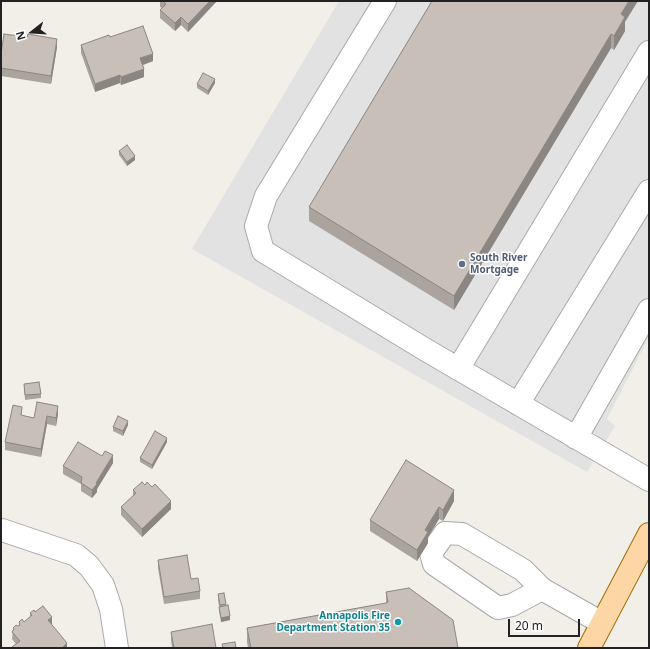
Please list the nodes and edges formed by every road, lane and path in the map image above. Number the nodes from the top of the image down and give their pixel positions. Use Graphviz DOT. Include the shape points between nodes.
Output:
graph roads {
  1 [pos="385,1"];
  2 [pos="649,52"];
  3 [pos="649,191"];
  4 [pos="649,310"];
  5 [pos="458,369"];
  6 [pos="518,404"];
  7 [pos="576,438"];
  8 [pos="649,480"];
  9 [pos="2,530"];
  10 [pos="649,534"];
  11 [pos="542,589"];
  12 [pos="602,623"];
  13 [pos="117,648"];
  14 [pos="589,648"];
  1 -- 5 [label="street" via="266,196 256,226 263,251"];
  2 -- 5 [label="street"];
  3 -- 6 [label="street"];
  4 -- 7 [label="street"];
  5 -- 6 [label="street"];
  6 -- 7 [label="street"];
  7 -- 8 [label="street"];
  9 -- 13 [label="street" via="76,555 89,566 103,585 111,609"];
  10 -- 12 [label="main road"];
  11 -- 12 [label="street"];
  12 -- 14 [label="main road"];
}
